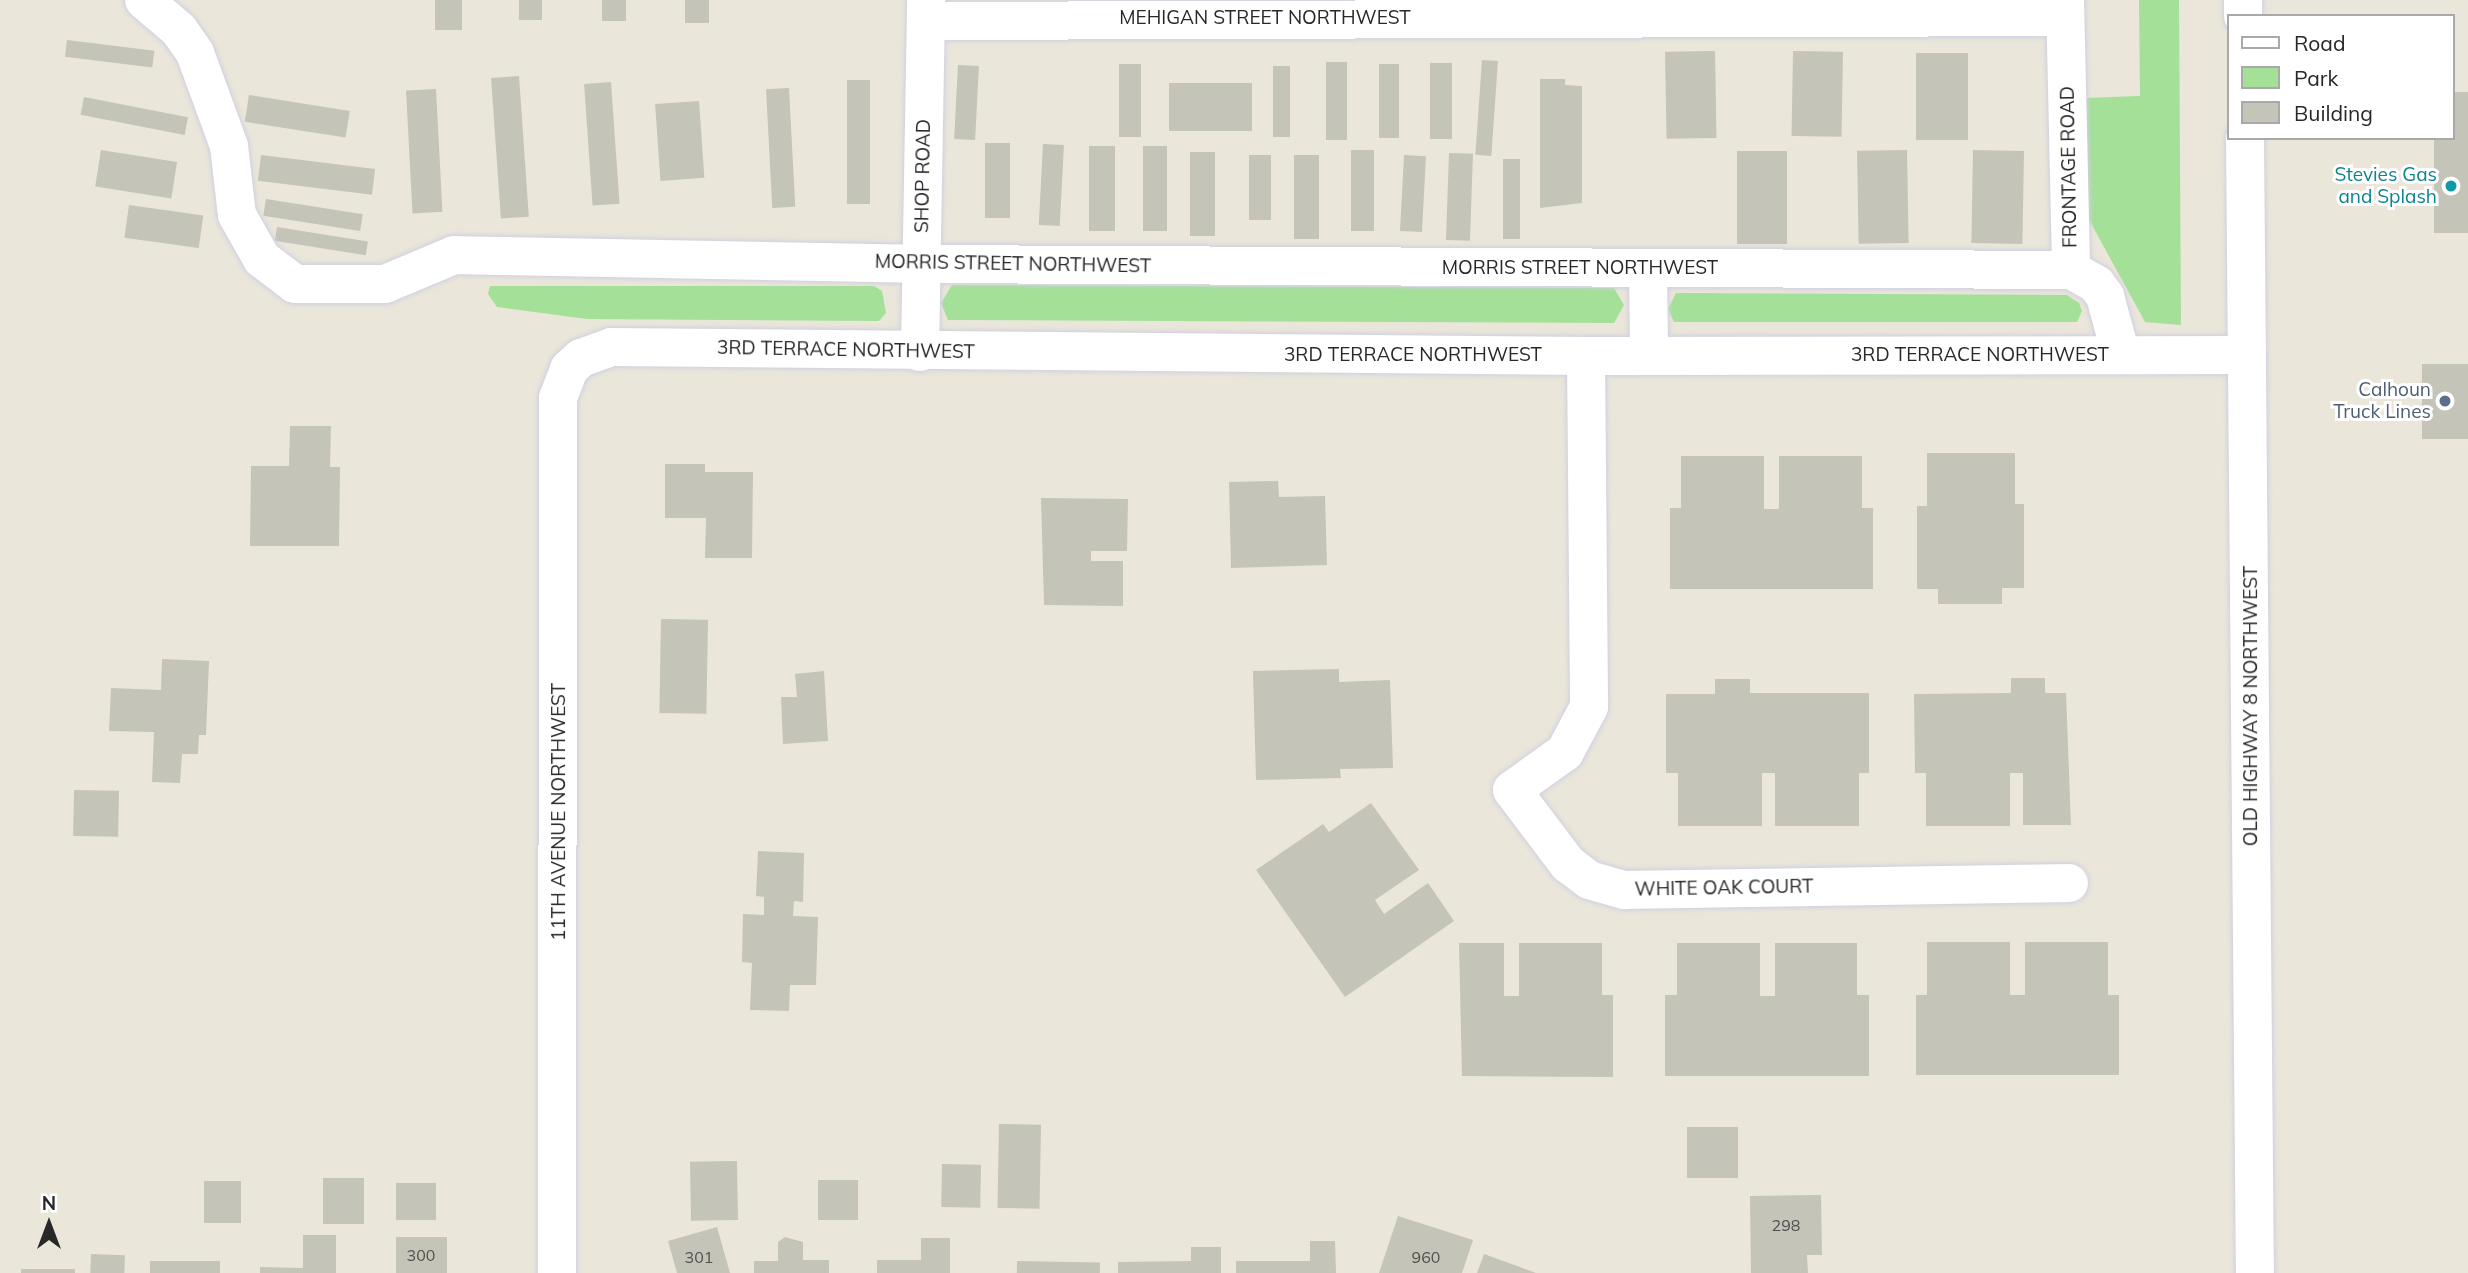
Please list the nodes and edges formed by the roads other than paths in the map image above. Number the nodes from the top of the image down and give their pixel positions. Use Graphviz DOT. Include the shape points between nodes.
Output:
graph roads {
  1 [pos="144,0"];
  2 [pos="1641,8"];
  3 [pos="2065,8"];
  4 [pos="926,11"];
  5 [pos="2245,140"];
  6 [pos="921,264"];
  7 [pos="1648,269"];
  8 [pos="2071,270"];
  9 [pos="920,352"];
  10 [pos="1649,355"];
  11 [pos="2121,355"];
  12 [pos="2247,355"];
  13 [pos="1586,356"];
  14 [pos="580,358"];
  15 [pos="2069,883"];
  16 [pos="557,1273"];
  17 [pos="2255,1273"];
  1 -- 6 [label="street, MORRIS STREET NORTHWEST" via="179,30 195,53 229,146 237,215 262,259 295,284 384,284 454,255"];
  2 -- 3 [label="street, MEHIGAN STREET NORTHWEST"];
  2 -- 4 [label="street, MEHIGAN STREET NORTHWEST"];
  3 -- 8 [label="street, FRONTAGE ROAD"];
  4 -- 6 [label="street, SHOP ROAD"];
  5 -- 12 [label="street, OLD HIGHWAY 8 NORTHWEST"];
  6 -- 7 [label="street, MORRIS STREET NORTHWEST"];
  6 -- 9 [label="street, SHOP ROAD"];
  7 -- 8 [label="street, MORRIS STREET NORTHWEST"];
  7 -- 10 [label="street"];
  8 -- 11 [label="street, FRONTAGE ROAD" via="2096,284 2105,296"];
  9 -- 13 [label="street, 3RD TERRACE NORTHWEST"];
  9 -- 14 [label="street, 3RD TERRACE NORTHWEST" via="611,347"];
  10 -- 11 [label="street, 3RD TERRACE NORTHWEST"];
  10 -- 13 [label="street, 3RD TERRACE NORTHWEST"];
  11 -- 12 [label="street, 3RD TERRACE NORTHWEST"];
  12 -- 17 [label="street, OLD HIGHWAY 8 NORTHWEST"];
  13 -- 15 [label="street, WHITE OAK COURT" via="1589,707 1565,752 1512,790 1546,840 1589,880 1625,890"];
  14 -- 16 [label="street, 11TH AVENUE NORTHWEST" via="569,369 558,398"];
}
